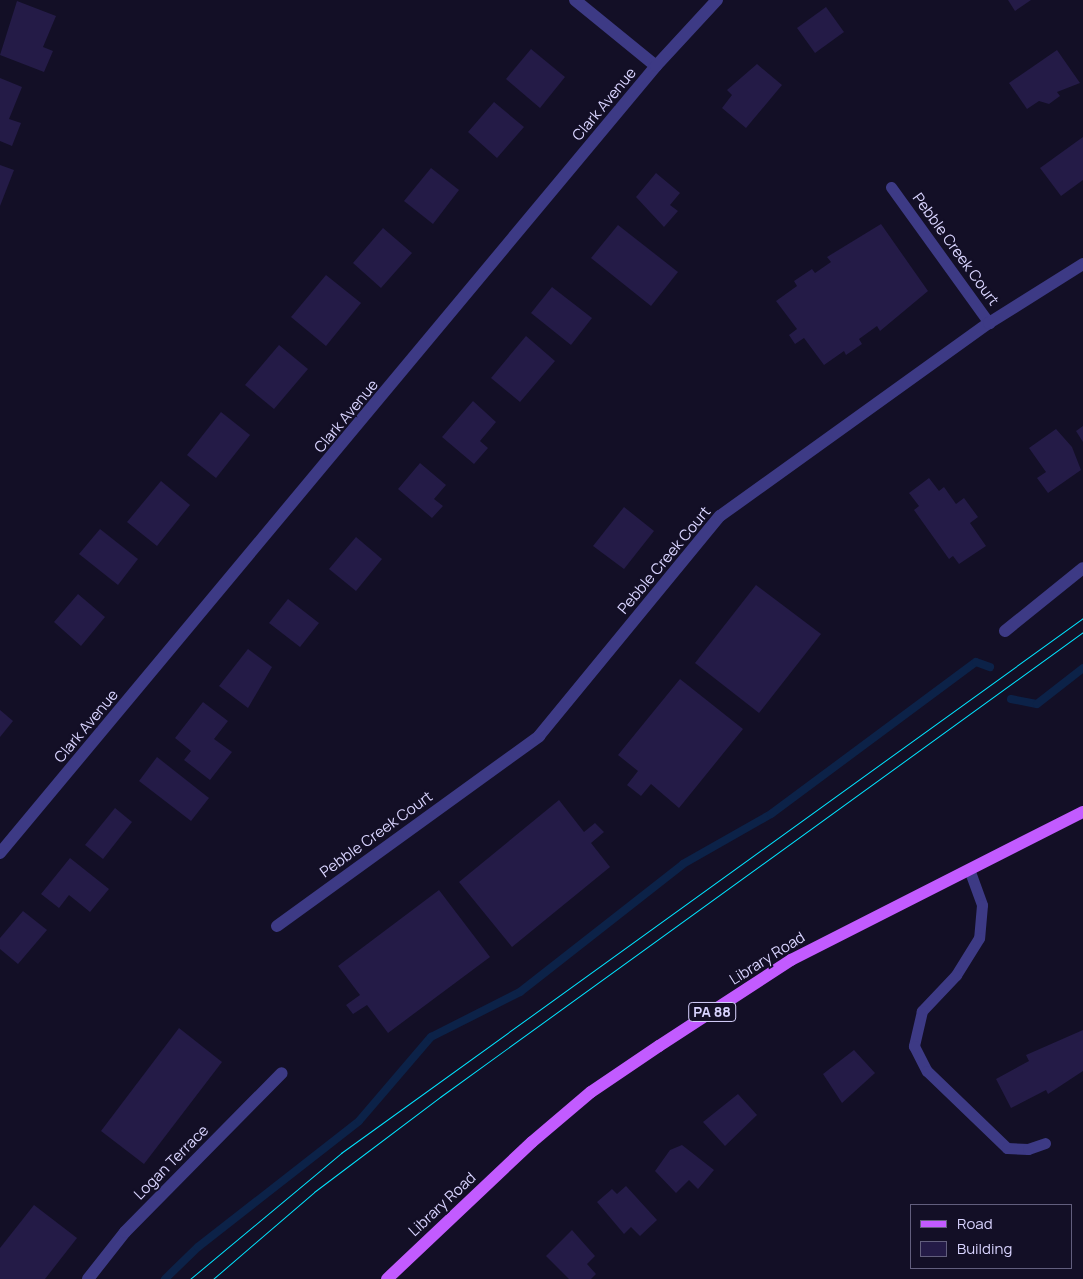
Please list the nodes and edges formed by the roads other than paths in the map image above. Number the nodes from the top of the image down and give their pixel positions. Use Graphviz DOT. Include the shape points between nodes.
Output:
graph roads {
  1 [pos="576,0"];
  2 [pos="717,0"];
  3 [pos="656,66"];
  4 [pos="891,187"];
  5 [pos="1083,264"];
  6 [pos="989,324"];
  7 [pos="1083,568"];
  8 [pos="1005,631"];
  9 [pos="1083,812"];
  10 [pos="0,853"];
  11 [pos="969,869"];
  12 [pos="277,926"];
  13 [pos="282,1073"];
  14 [pos="1045,1143"];
  15 [pos="88,1279"];
  16 [pos="387,1279"];
  1 -- 3 [label="street"];
  2 -- 3 [label="street, Clark Avenue"];
  3 -- 10 [label="street, Clark Avenue"];
  4 -- 6 [label="lane, Pebble Creek Court"];
  5 -- 6 [label="street"];
  6 -- 12 [label="street, Pebble Creek Court" via="720,516 539,736"];
  7 -- 8 [label="street"];
  9 -- 11 [label="main road, Library Road / PA 88"];
  11 -- 14 [label="lane" via="982,905 979,938 956,975 922,1011 914,1046 927,1071 1007,1148 1028,1149"];
  11 -- 16 [label="main road, Library Road / PA 88" via="792,960 591,1092"];
  13 -- 15 [label="street, Logan Terrace" via="125,1232"];
}
